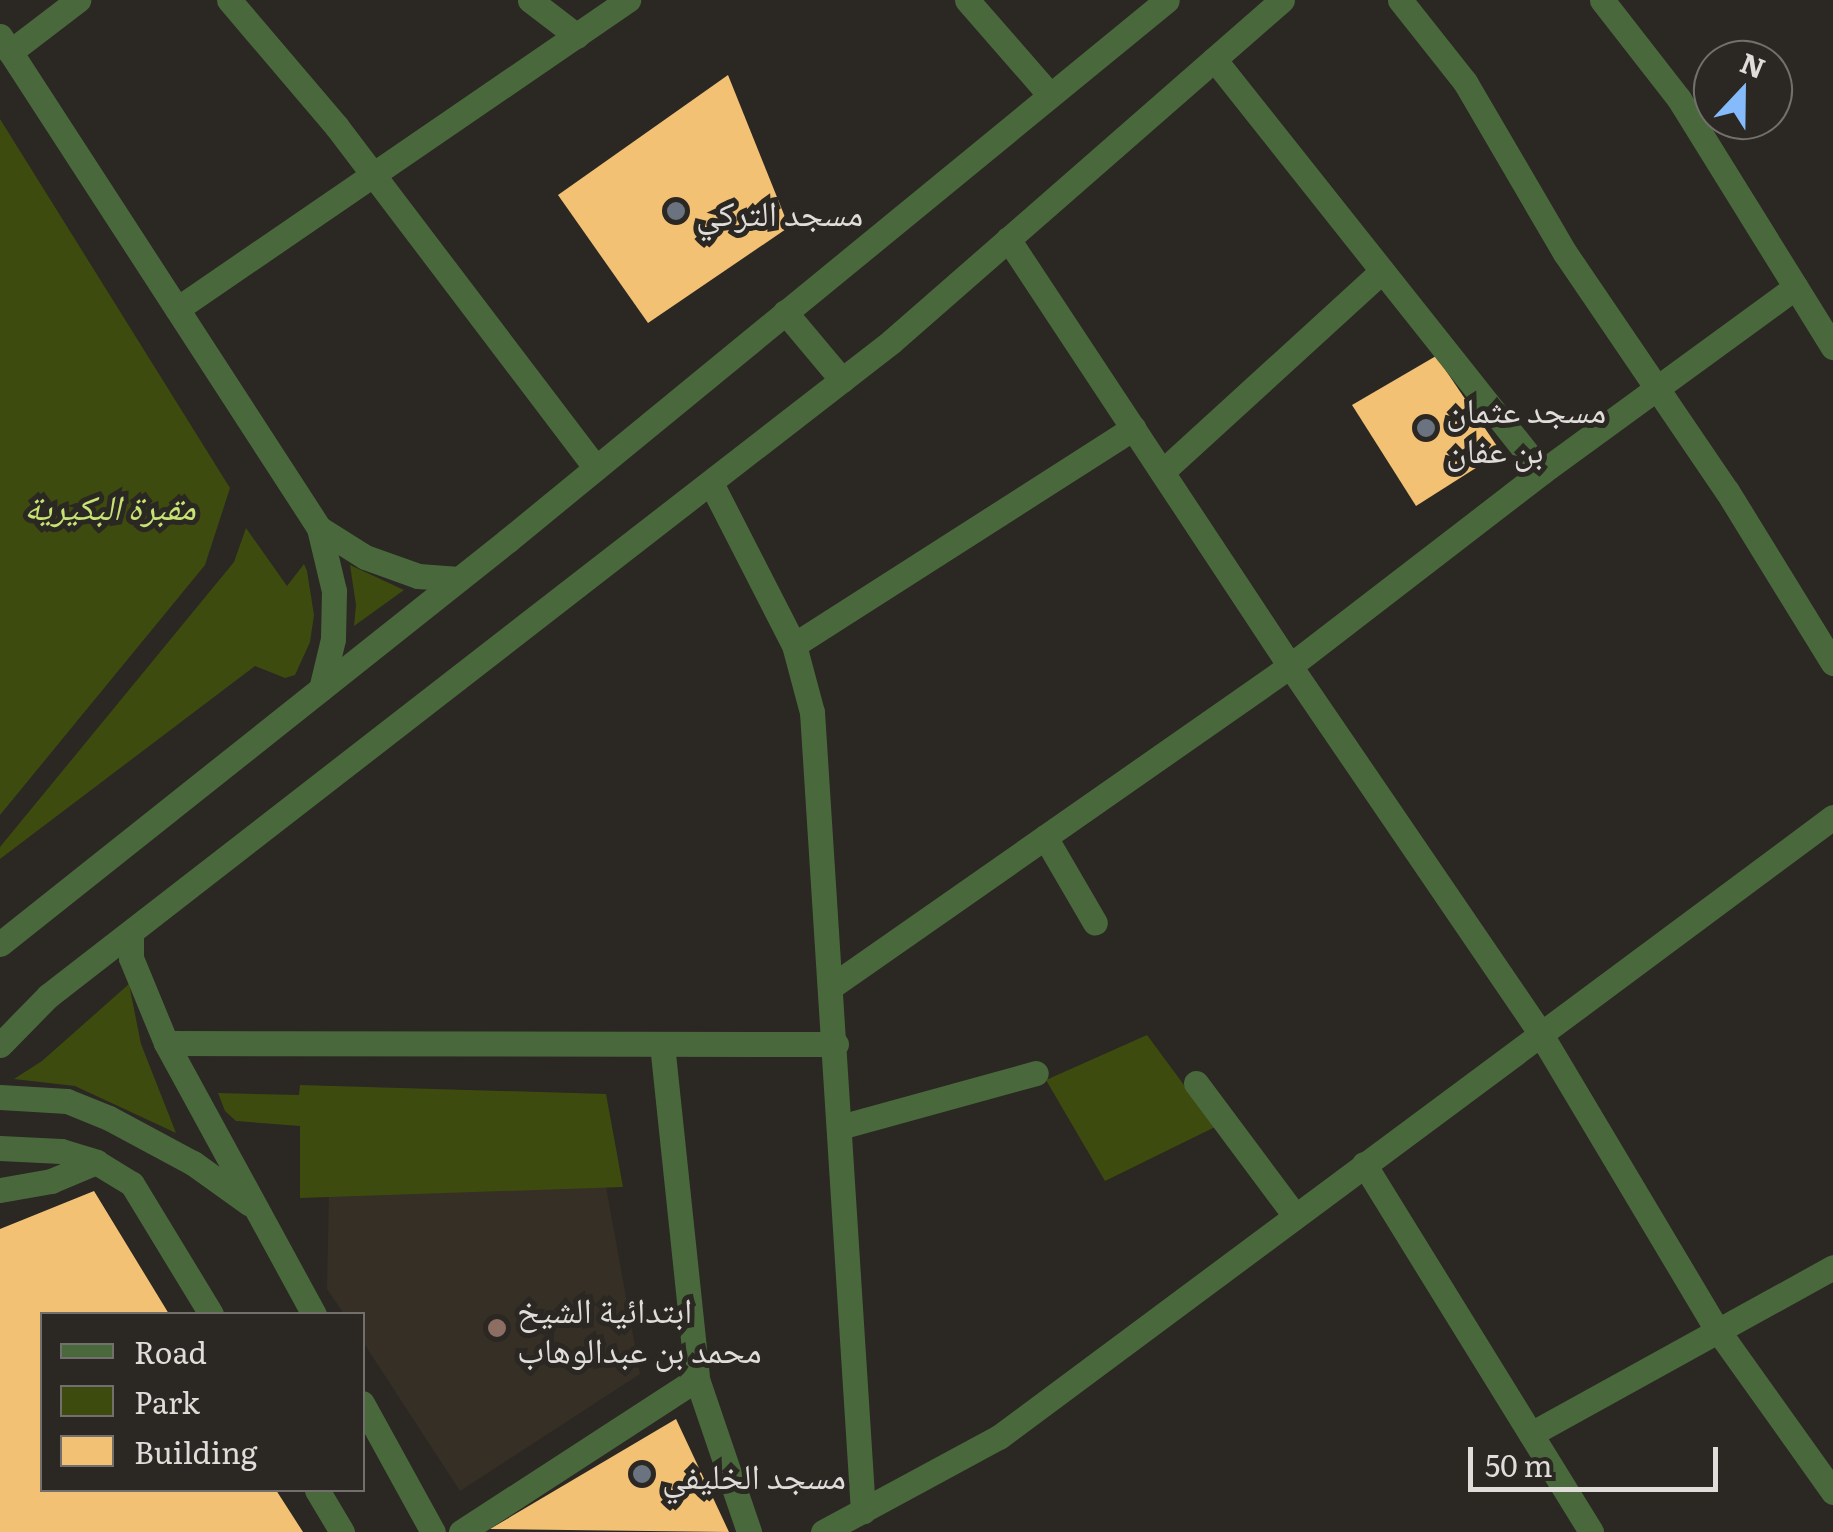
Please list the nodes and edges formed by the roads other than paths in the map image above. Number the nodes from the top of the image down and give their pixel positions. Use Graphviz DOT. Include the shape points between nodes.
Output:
graph roads {
  1 [pos="78,0"];
  2 [pos="230,0"];
  3 [pos="530,0"];
  4 [pos="628,0"];
  5 [pos="1167,0"];
  6 [pos="1282,0"];
  7 [pos="1400,0"];
  8 [pos="1602,0"];
  9 [pos="973,2"];
  10 [pos="577,36"];
  11 [pos="5,44"];
  12 [pos="1214,60"];
  13 [pos="1050,96"];
  14 [pos="374,177"];
  15 [pos="1008,239"];
  16 [pos="1382,271"];
  17 [pos="1796,287"];
  18 [pos="178,310"];
  19 [pos="785,312"];
  20 [pos="1833,346"];
  21 [pos="842,380"];
  22 [pos="1656,388"];
  23 [pos="1133,428"];
  24 [pos="596,468"];
  25 [pos="1162,472"];
  26 [pos="1542,472"];
  27 [pos="711,483"];
  28 [pos="320,528"];
  29 [pos="459,579"];
  30 [pos="794,645"];
  31 [pos="1833,663"];
  32 [pos="1290,666"];
  33 [pos="321,690"];
  34 [pos="1833,817"];
  35 [pos="1045,837"];
  36 [pos="1095,923"];
  37 [pos="131,932"];
  38 [pos="0,944"];
  39 [pos="832,986"];
  40 [pos="1540,1033"];
  41 [pos="166,1043"];
  42 [pos="0,1044"];
  43 [pos="662,1044"];
  44 [pos="836,1044"];
  45 [pos="1036,1072"];
  46 [pos="1196,1082"];
  47 [pos="0,1097"];
  48 [pos="840,1126"];
  49 [pos="0,1148"];
  50 [pos="96,1162"];
  51 [pos="1364,1164"];
  52 [pos="0,1190"];
  53 [pos="258,1210"];
  54 [pos="1295,1216"];
  55 [pos="1833,1267"];
  56 [pos="210,1312"];
  57 [pos="313,1312"];
  58 [pos="1719,1332"];
  59 [pos="697,1379"];
  60 [pos="365,1407"];
  61 [pos="1531,1434"];
  62 [pos="317,1492"];
  63 [pos="1833,1492"];
  64 [pos="863,1510"];
  65 [pos="342,1532"];
  66 [pos="433,1532"];
  67 [pos="461,1532"];
  68 [pos="748,1532"];
  69 [pos="823,1532"];
  70 [pos="1591,1532"];
  1 -- 11 [label="street"];
  2 -- 14 [label="street"];
  3 -- 10 [label="street"];
  4 -- 10 [label="street"];
  5 -- 13 [label="street"];
  6 -- 12 [label="street"];
  7 -- 22 [label="street" via="1466,82 1566,254"];
  8 -- 17 [label="street" via="1680,99"];
  9 -- 13 [label="street"];
  10 -- 14 [label="street"];
  11 -- 18 [label="street"];
  12 -- 15 [label="street"];
  12 -- 16 [label="street"];
  13 -- 19 [label="street"];
  14 -- 18 [label="street"];
  14 -- 24 [label="street"];
  15 -- 21 [label="street"];
  15 -- 23 [label="street"];
  16 -- 25 [label="street"];
  16 -- 26 [label="street"];
  17 -- 20 [label="street"];
  17 -- 22 [label="street"];
  18 -- 28 [label="street"];
  19 -- 21 [label="street"];
  19 -- 24 [label="street"];
  21 -- 27 [label="street"];
  22 -- 26 [label="street"];
  22 -- 31 [label="street"];
  23 -- 25 [label="street"];
  23 -- 30 [label="street"];
  24 -- 29 [label="street"];
  25 -- 32 [label="street"];
  26 -- 32 [label="street"];
  27 -- 30 [label="street"];
  27 -- 37 [label="street"];
  28 -- 29 [label="street" via="365,558 418,576"];
  28 -- 33 [label="street" via="334,592"];
  29 -- 33 [label="street"];
  30 -- 39 [label="street" via="812,712"];
  32 -- 35 [label="street"];
  32 -- 40 [label="street"];
  33 -- 38 [label="street"];
  34 -- 40 [label="street"];
  35 -- 36 [label="street"];
  35 -- 39 [label="street"];
  37 -- 41 [label="street" via="131,958"];
  37 -- 42 [label="street" via="48,996"];
  39 -- 44 [label="street"];
  40 -- 51 [label="street"];
  40 -- 58 [label="street"];
  41 -- 43 [label="street"];
  41 -- 53 [label="street"];
  43 -- 44 [label="street"];
  43 -- 59 [label="street"];
  44 -- 48 [label="street"];
  45 -- 48 [label="street"];
  46 -- 54 [label="street"];
  47 -- 53 [label="street" via="68,1101 109,1118 193,1163"];
  48 -- 64 [label="street"];
  49 -- 50 [label="street" via="61,1151"];
  50 -- 52 [label="street" via="51,1181"];
  50 -- 56 [label="street" via="132,1184"];
  51 -- 54 [label="street"];
  51 -- 61 [label="street"];
  53 -- 57 [label="street"];
  54 -- 64 [label="street" via="998,1437"];
  55 -- 58 [label="street"];
  58 -- 61 [label="street"];
  58 -- 63 [label="street"];
  59 -- 67 [label="street"];
  59 -- 68 [label="street"];
  60 -- 66 [label="street"];
  61 -- 70 [label="street"];
  62 -- 65 [label="street"];
  64 -- 69 [label="street"];
}
